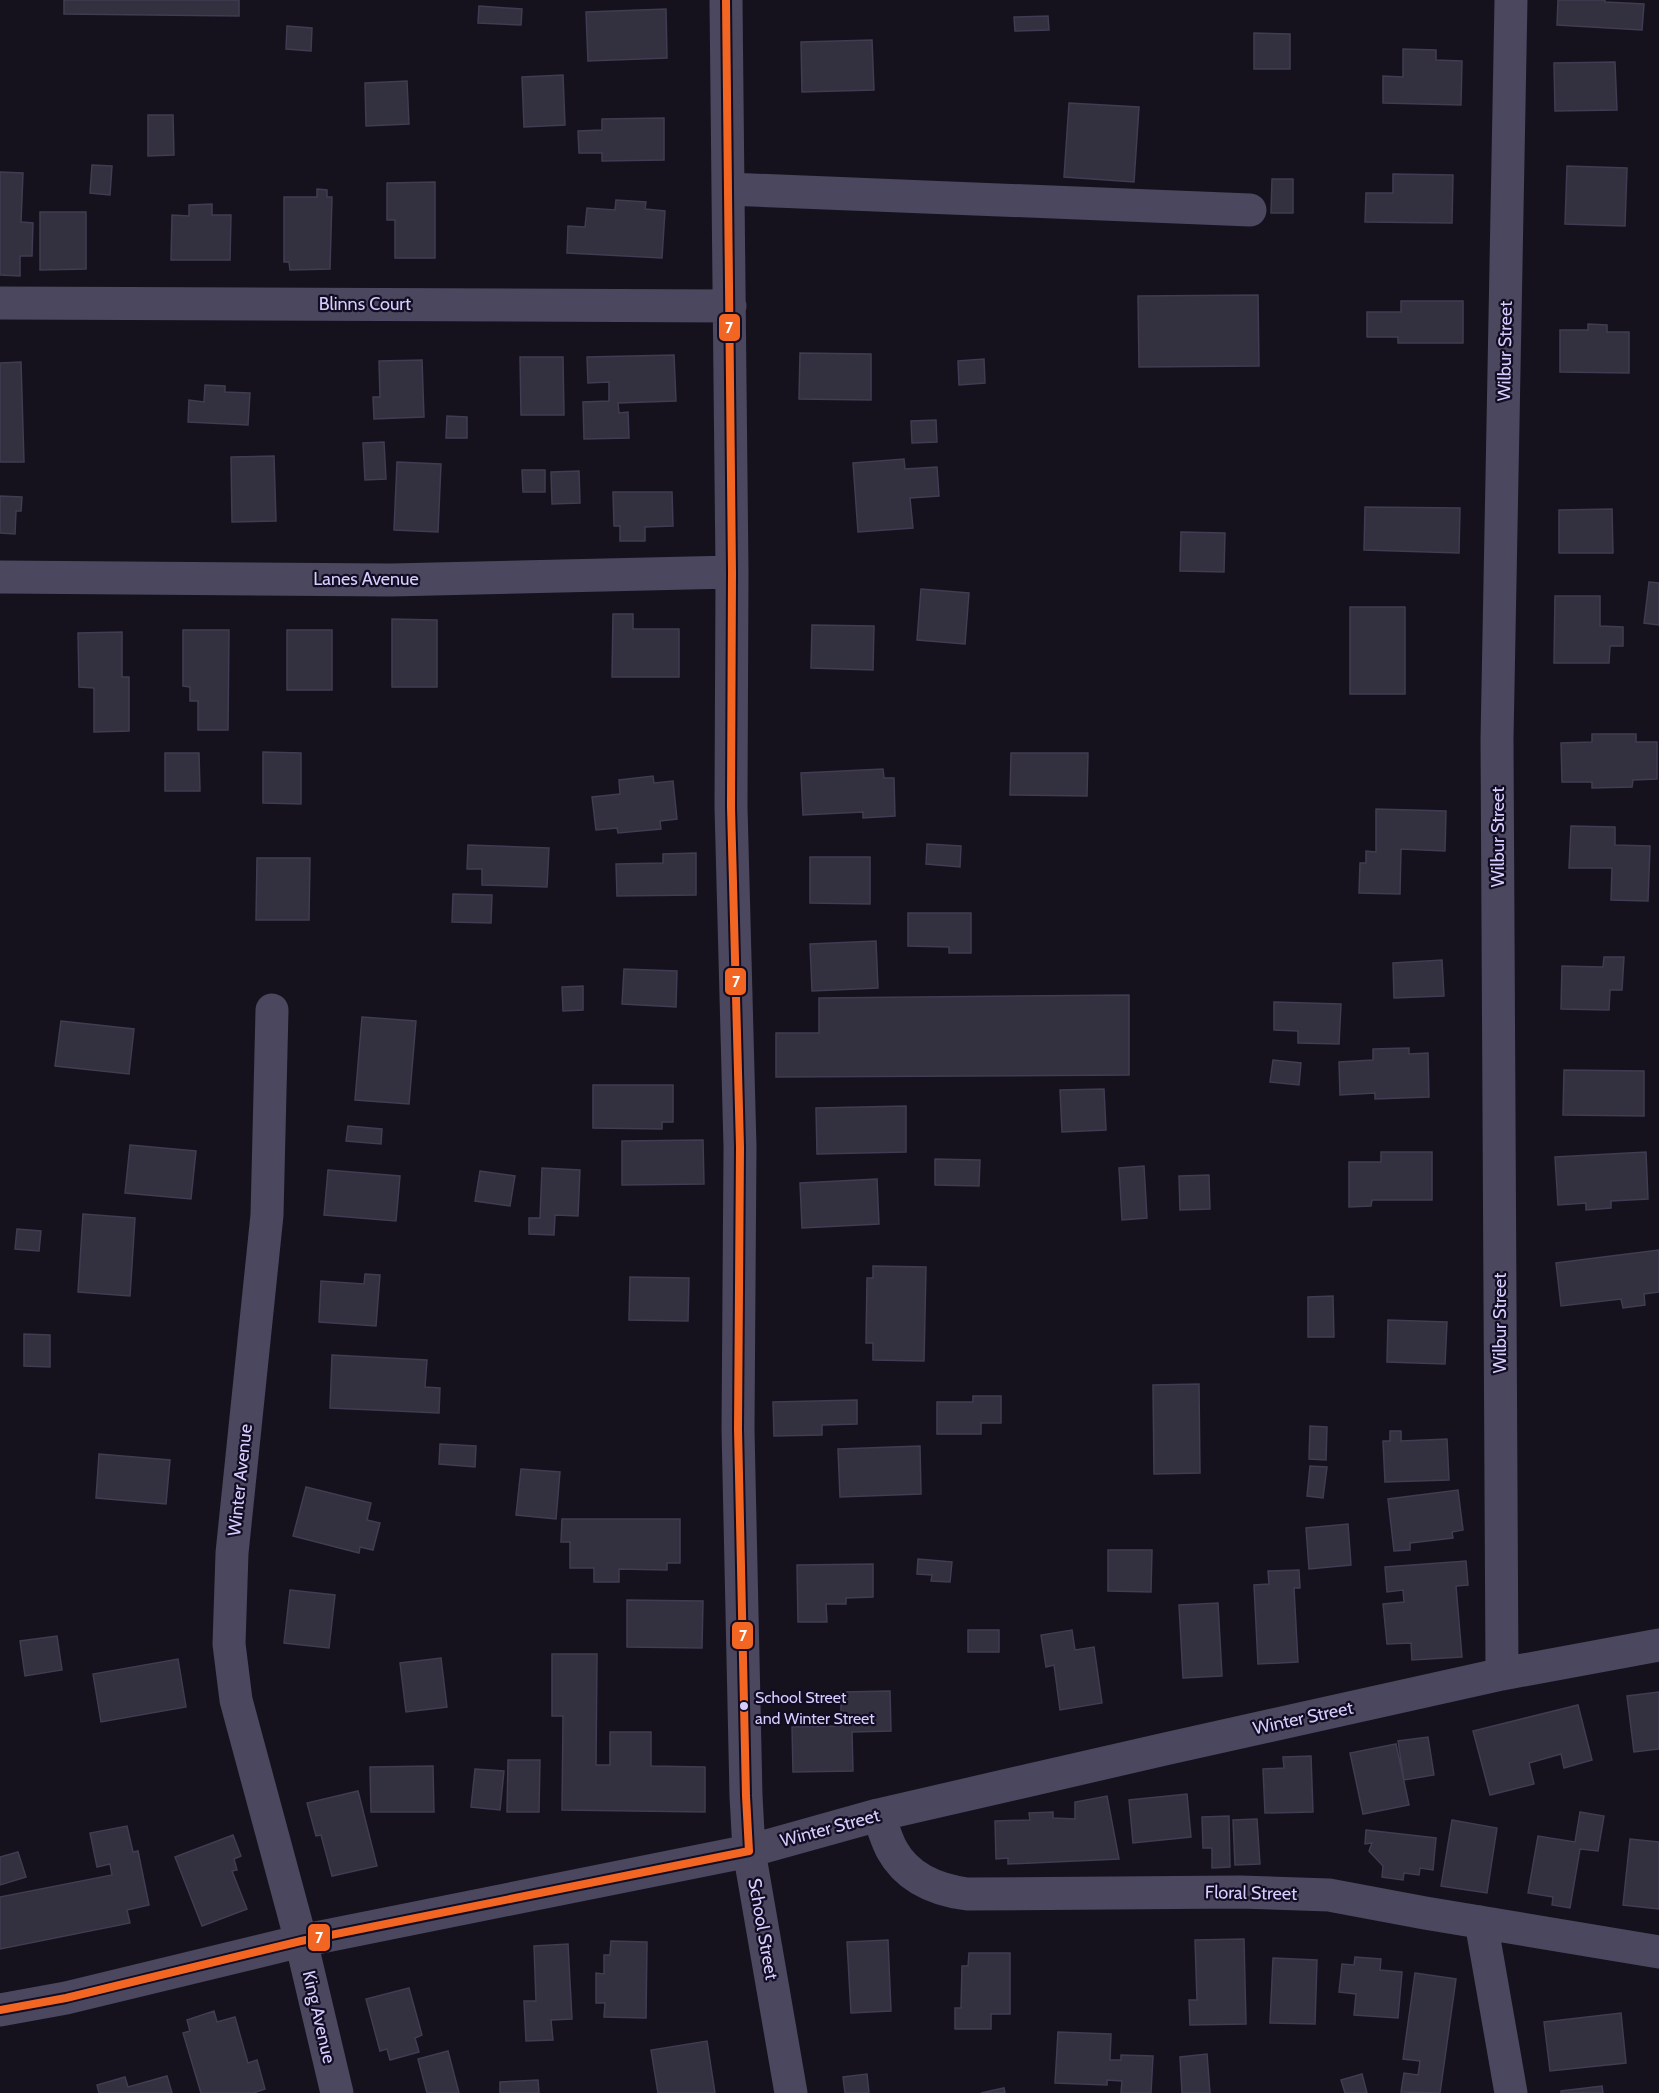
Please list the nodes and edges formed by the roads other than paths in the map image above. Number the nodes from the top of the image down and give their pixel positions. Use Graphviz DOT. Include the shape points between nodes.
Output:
graph roads {
  1 [pos="726,0"];
  2 [pos="1511,0"];
  3 [pos="728,189"];
  4 [pos="1250,210"];
  5 [pos="0,303"];
  6 [pos="730,306"];
  7 [pos="732,572"];
  8 [pos="0,577"];
  9 [pos="272,1010"];
  10 [pos="1659,1646"];
  11 [pos="1502,1674"];
  12 [pos="878,1815"];
  13 [pos="749,1851"];
  14 [pos="1481,1922"];
  15 [pos="302,1941"];
  16 [pos="1659,1952"];
  17 [pos="0,2010"];
  18 [pos="337,2093"];
  19 [pos="790,2093"];
  20 [pos="1511,2093"];
  1 -- 3 [label="street, School Street"];
  2 -- 11 [label="street, Wilbur Street" via="1497,740"];
  3 -- 4 [label="street"];
  3 -- 6 [label="street, School Street"];
  5 -- 6 [label="street, Blinns Court"];
  6 -- 7 [label="street, School Street"];
  7 -- 8 [label="street, Lanes Avenue" via="391,580"];
  7 -- 13 [label="street, School Street" via="731,807 740,1147 738,1441"];
  9 -- 15 [label="street, Winter Avenue" via="267,1215 232,1553 229,1644 236,1701"];
  10 -- 11 [label="street, Winter Street"];
  11 -- 12 [label="street, Winter Street"];
  12 -- 13 [label="street, Winter Street"];
  12 -- 14 [label="street, Floral Street" via="892,1851 908,1870 924,1883 945,1891 1329,1895"];
  13 -- 15 [label="street, Winter Street"];
  13 -- 19 [label="street, School Street"];
  14 -- 16 [label="street, Floral Street"];
  14 -- 20 [label="street"];
  15 -- 17 [label="street, Winter Street" via="66,1998"];
  15 -- 18 [label="street, King Avenue"];
}
